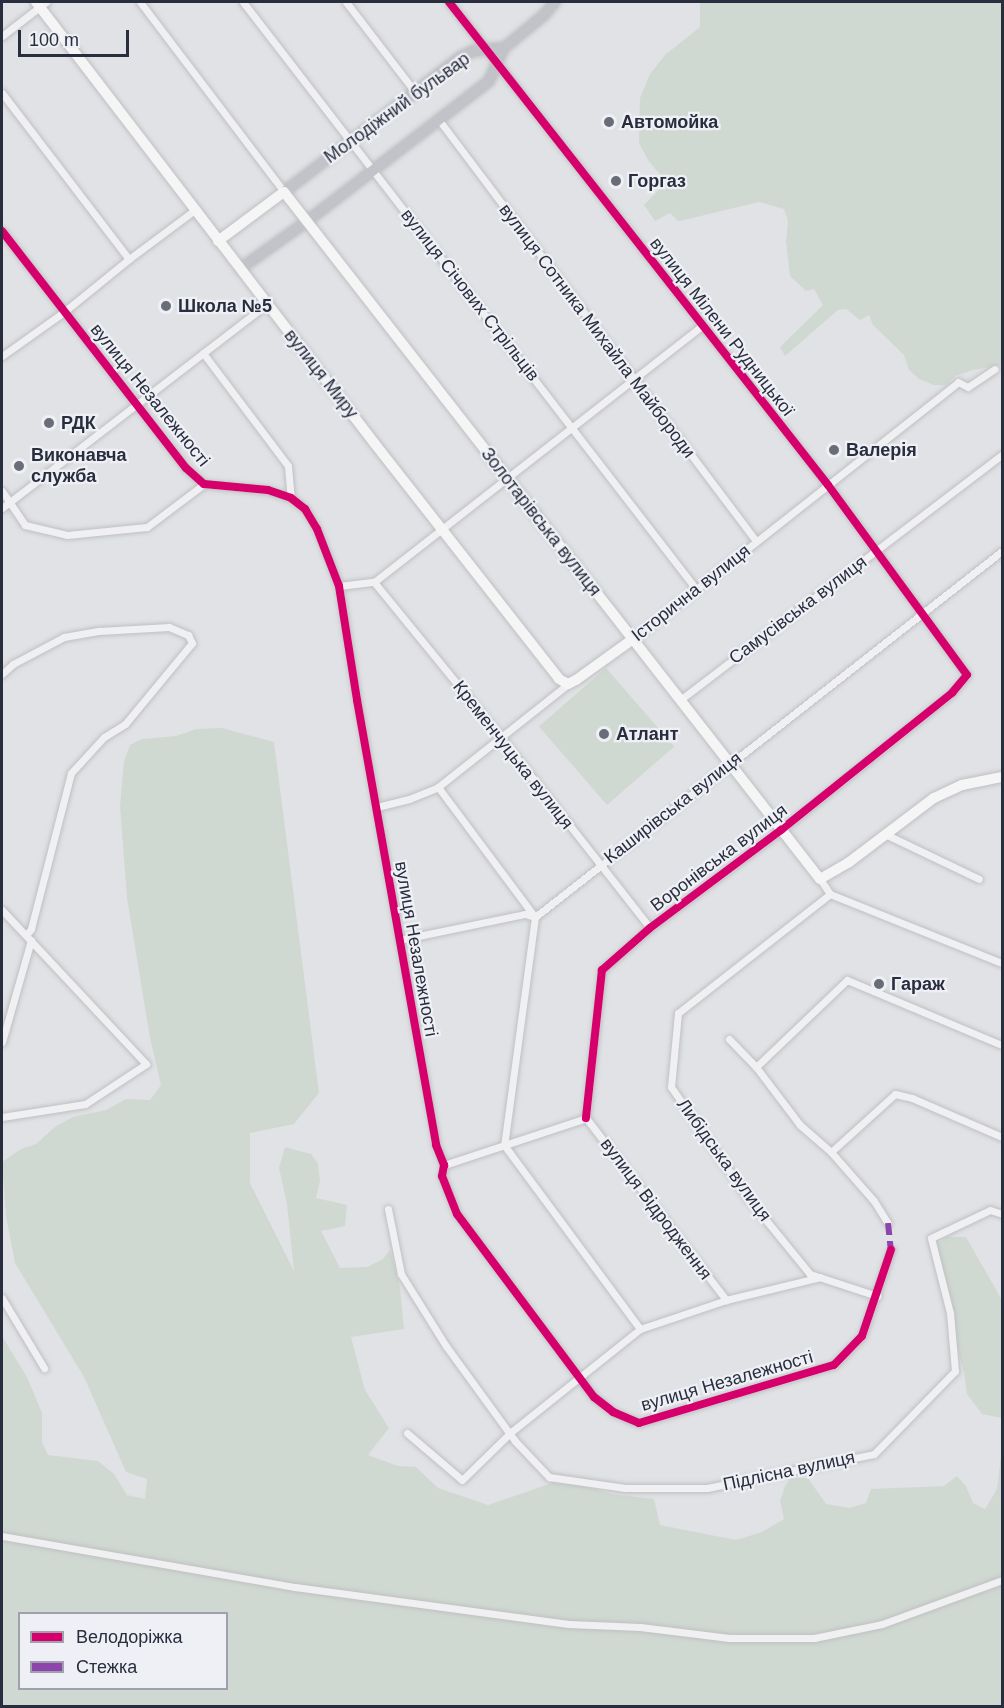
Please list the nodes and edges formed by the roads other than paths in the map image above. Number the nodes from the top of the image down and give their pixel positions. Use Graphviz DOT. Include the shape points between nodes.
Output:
graph roads {
  1 [pos="140,2"];
  2 [pos="243,2"];
  3 [pos="346,2"];
  4 [pos="449,2"];
  5 [pos="555,2"];
  6 [pos="41,3"];
  7 [pos="2,36"];
  8 [pos="504,48"];
  9 [pos="486,49"];
  10 [pos="497,64"];
  11 [pos="2,93"];
  12 [pos="415,93"];
  13 [pos="439,120"];
  14 [pos="350,142"];
  15 [pos="373,171"];
  16 [pos="284,192"];
  17 [pos="196,209"];
  18 [pos="306,222"];
  19 [pos="2,231"];
  20 [pos="219,241"];
  21 [pos="129,259"];
  22 [pos="240,269"];
  23 [pos="267,304"];
  24 [pos="65,311"];
  25 [pos="702,326"];
  26 [pos="203,353"];
  27 [pos="2,356"];
  28 [pos="995,369"];
  29 [pos="634,379"];
  30 [pos="138,404"];
  31 [pos="573,427"];
  32 [pos="1002,455"];
  33 [pos="506,477"];
  34 [pos="204,484"];
  35 [pos="828,484"];
  36 [pos="2,491"];
  37 [pos="291,498"];
  38 [pos="10,501"];
  39 [pos="2,508"];
  40 [pos="441,530"];
  41 [pos="756,541"];
  42 [pos="875,551"];
  43 [pos="1002,551"];
  44 [pos="374,582"];
  45 [pos="339,586"];
  46 [pos="696,589"];
  47 [pos="922,614"];
  48 [pos="633,639"];
  49 [pos="2,674"];
  50 [pos="967,675"];
  51 [pos="568,684"];
  52 [pos="680,700"];
  53 [pos="502,739"];
  54 [pos="730,764"];
  55 [pos="1002,777"];
  56 [pos="438,787"];
  57 [pos="377,807"];
  58 [pos="782,830"];
  59 [pos="885,834"];
  60 [pos="600,864"];
  61 [pos="820,879"];
  62 [pos="979,879"];
  63 [pos="830,894"];
  64 [pos="2,910"];
  65 [pos="535,917"];
  66 [pos="650,928"];
  67 [pos="28,938"];
  68 [pos="399,940"];
  69 [pos="1002,963"];
  70 [pos="729,1039"];
  71 [pos="2,1042"];
  72 [pos="1002,1045"];
  73 [pos="756,1067"];
  74 [pos="2,1117"];
  75 [pos="586,1118"];
  76 [pos="1002,1137"];
  77 [pos="504,1145"];
  78 [pos="831,1152"];
  79 [pos="444,1166"];
  80 [pos="388,1209"];
  81 [pos="1002,1214"];
  82 [pos="888,1223"];
  83 [pos="891,1250"];
  84 [pos="820,1277"];
  85 [pos="877,1296"];
  86 [pos="2,1298"];
  87 [pos="726,1300"];
  88 [pos="640,1329"];
  89 [pos="44,1368"];
  90 [pos="578,1377"];
  91 [pos="511,1432"];
  92 [pos="407,1433"];
  93 [pos="2,1536"];
  94 [pos="1002,1580"];
  1 -- 16 [label="street, Золотарівська вулиця"];
  2 -- 14 [label="street, вулиця Січових Стрільців"];
  3 -- 12 [label="street"];
  4 -- 9 [label="street, вулиця Мілени Рудницької"];
  5 -- 8 [label="main road"];
  6 -- 7 [label="street"];
  6 -- 17 [label="main road, вулиця Миру"];
  8 -- 9 [label="main road, Молодіжний бульвар"];
  8 -- 10 [label="main road, Молодіжний бульвар"];
  9 -- 10 [label="street, вулиця Мілени Рудницької"];
  9 -- 12 [label="main road, Молодіжний бульвар" via="459,57"];
  10 -- 13 [label="main road, Молодіжний бульвар" via="489,81"];
  10 -- 25 [label="street, вулиця Мілени Рудницької"];
  11 -- 21 [label="street"];
  12 -- 14 [label="main road, Молодіжний бульвар"];
  13 -- 15 [label="main road, Молодіжний бульвар"];
  13 -- 29 [label="street, вулиця Сотника Михайла Майбороди"];
  14 -- 15 [label="street, вулиця Січових Стрільців"];
  14 -- 16 [label="main road, Молодіжний бульвар"];
  15 -- 18 [label="main road, Молодіжний бульвар"];
  15 -- 31 [label="street, вулиця Січових Стрільців"];
  16 -- 18 [label="main road, Золотарівська вулиця"];
  16 -- 20 [label="main road, Молодіжний бульвар"];
  17 -- 20 [label="main road, вулиця Миру"];
  17 -- 21 [label="street"];
  18 -- 22 [label="main road, Молодіжний бульвар"];
  18 -- 33 [label="main road, Золотарівська вулиця"];
  19 -- 24 [label="street, вулиця Незалежності"];
  20 -- 22 [label="main road, вулиця Миру"];
  21 -- 24 [label="street"];
  22 -- 23 [label="main road, вулиця Миру"];
  23 -- 26 [label="street"];
  23 -- 40 [label="main road, вулиця Миру"];
  24 -- 27 [label="street"];
  24 -- 30 [label="street, вулиця Незалежності"];
  25 -- 29 [label="street"];
  25 -- 35 [label="street, вулиця Мілени Рудницької"];
  26 -- 30 [label="street"];
  26 -- 37 [label="street" via="288,466"];
  28 -- 35 [label="street, Історична вулиця" via="968,387 958,382"];
  29 -- 31 [label="street"];
  29 -- 41 [label="street, вулиця Сотника Михайла Майбороди"];
  30 -- 34 [label="street, вулиця Незалежності" via="186,468"];
  30 -- 38 [label="street"];
  31 -- 33 [label="street"];
  31 -- 46 [label="street, вулиця Січових Стрільців"];
  32 -- 42 [label="street, Самусівська вулиця"];
  33 -- 40 [label="street"];
  33 -- 48 [label="main road, Золотарівська вулиця"];
  34 -- 37 [label="street, вулиця Незалежності" via="268,490"];
  34 -- 38 [label="street" via="147,527 121,531 67,535 46,532 25,525"];
  35 -- 41 [label="street, Історична вулиця"];
  35 -- 42 [label="street, вулиця Мілени Рудницької"];
  36 -- 38 [label="street"];
  37 -- 45 [label="street, вулиця Незалежності" via="317,529"];
  38 -- 39 [label="street"];
  40 -- 44 [label="street"];
  40 -- 51 [label="main road, вулиця Миру" via="559,679"];
  41 -- 46 [label="street, Історична вулиця"];
  42 -- 47 [label="street, вулиця Мілени Рудницької"];
  42 -- 52 [label="street, Самусівська вулиця"];
  43 -- 47 [label="street, Каширівська вулиця"];
  44 -- 45 [label="street"];
  44 -- 53 [label="street, Кременчуцька вулиця"];
  45 -- 57 [label="street, вулиця Незалежності"];
  46 -- 48 [label="street, Історична вулиця"];
  47 -- 50 [label="street, вулиця Мілени Рудницької"];
  47 -- 54 [label="street, Каширівська вулиця"];
  48 -- 51 [label="main road, Історична вулиця"];
  48 -- 52 [label="main road, Золотарівська вулиця"];
  49 -- 67 [label="street" via="64,637 99,631 169,627 188,635 192,643 125,724 104,737 71,773"];
  50 -- 58 [label="street, Воронівська вулиця" via="952,693"];
  51 -- 53 [label="street, Історична вулиця"];
  52 -- 54 [label="main road, Золотарівська вулиця"];
  53 -- 56 [label="street, Історична вулиця"];
  53 -- 60 [label="street, Кременчуцька вулиця"];
  54 -- 58 [label="main road, Золотарівська вулиця"];
  54 -- 60 [label="street, Каширівська вулиця"];
  55 -- 59 [label="main road" via="950,790"];
  56 -- 57 [label="street, Історична вулиця"];
  56 -- 65 [label="street"];
  57 -- 68 [label="street, вулиця Незалежності"];
  58 -- 61 [label="main road, Золотарівська вулиця"];
  58 -- 66 [label="street, Воронівська вулиця"];
  59 -- 61 [label="main road"];
  59 -- 62 [label="street"];
  60 -- 65 [label="street, Каширівська вулиця"];
  60 -- 66 [label="street, Кременчуцька вулиця"];
  61 -- 63 [label="street, Золотарівська вулиця"];
  63 -- 69 [label="street"];
  63 -- 84 [label="street, Либідська вулиця" via="678,1012 671,1087 748,1198 810,1274"];
  64 -- 67 [label="street"];
  65 -- 68 [label="street" via="525,914"];
  65 -- 77 [label="street"];
  66 -- 75 [label="street, Воронівська вулиця" via="602,970"];
  67 -- 71 [label="street"];
  67 -- 74 [label="street" via="146,1064 85,1104"];
  68 -- 79 [label="street, вулиця Незалежності" via="436,1145"];
  70 -- 73 [label="street"];
  72 -- 73 [label="street" via="847,980"];
  73 -- 78 [label="street" via="800,1125"];
  75 -- 77 [label="street"];
  75 -- 87 [label="street, вулиця Відродження"];
  76 -- 78 [label="street" via="895,1094"];
  77 -- 79 [label="street"];
  77 -- 88 [label="street"];
  78 -- 82 [label="street"];
  79 -- 90 [label="street, вулиця Незалежності" via="442,1176 456,1214"];
  80 -- 91 [label="street, Підлісна вулиця" via="401,1274 446,1346"];
  81 -- 91 [label="street, Підлісна вулиця" via="990,1210 931,1238 950,1313 955,1371 874,1454 707,1488 625,1488 549,1477 526,1455"];
  83 -- 85 [label="street, вулиця Незалежності"];
  84 -- 85 [label="street, Либідська вулиця"];
  84 -- 87 [label="street"];
  85 -- 90 [label="street, вулиця Незалежності" via="862,1336 834,1365 652,1421 639,1423 613,1412"];
  86 -- 89 [label="street"];
  87 -- 88 [label="street"];
  88 -- 90 [label="street"];
  90 -- 91 [label="street"];
  91 -- 92 [label="street" via="462,1480"];
  93 -- 94 [label="street" via="295,1587 569,1624 640,1627 729,1638 814,1638 882,1624"];
}
